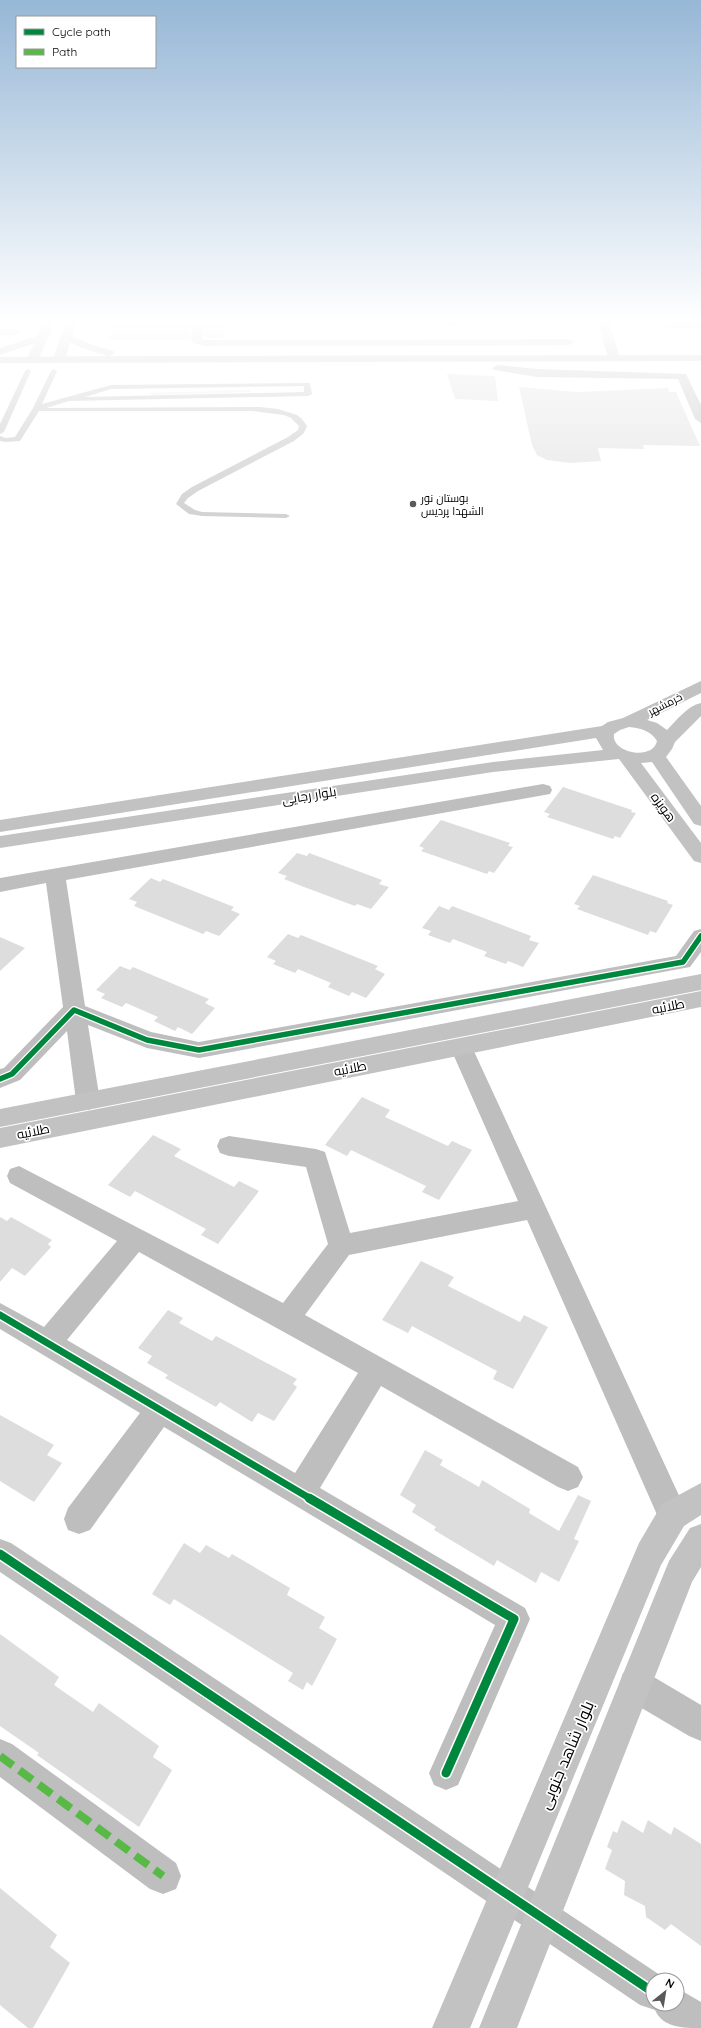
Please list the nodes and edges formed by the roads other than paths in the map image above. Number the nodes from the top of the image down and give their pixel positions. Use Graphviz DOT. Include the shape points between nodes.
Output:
graph roads {
  1 [pos="7,417"];
  2 [pos="31,417"];
  3 [pos="295,417"];
  4 [pos="0,432"];
  5 [pos="0,438"];
  6 [pos="286,516"];
  7 [pos="701,686"];
  8 [pos="701,708"];
  9 [pos="629,722"];
  10 [pos="606,731"];
  11 [pos="661,748"];
  12 [pos="623,755"];
  13 [pos="543,790"];
  14 [pos="701,820"];
  15 [pos="0,826"];
  16 [pos="0,842"];
  17 [pos="701,857"];
  18 [pos="55,876"];
  19 [pos="0,885"];
  20 [pos="701,936"];
  21 [pos="701,982"];
  22 [pos="701,999"];
  23 [pos="74,1010"];
  24 [pos="457,1038"];
  25 [pos="0,1079"];
  26 [pos="89,1110"];
  27 [pos="0,1118"];
  28 [pos="0,1138"];
  29 [pos="229,1146"];
  30 [pos="19,1176"];
  31 [pos="535,1208"];
  32 [pos="135,1238"];
  33 [pos="341,1246"];
  34 [pos="0,1315"];
  35 [pos="287,1320"];
  36 [pos="48,1343"];
  37 [pos="376,1369"];
  38 [pos="160,1409"];
  39 [pos="568,1477"];
  40 [pos="300,1493"];
  41 [pos="701,1498"];
  42 [pos="673,1515"];
  43 [pos="79,1519"];
  44 [pos="701,1539"];
  45 [pos="0,1554"];
  46 [pos="635,1685"];
  47 [pos="701,1724"];
  48 [pos="0,1756"];
  49 [pos="446,1773"];
  50 [pos="163,1876"];
  51 [pos="507,1894"];
  52 [pos="542,1917"];
  53 [pos="645,1987"];
  54 [pos="683,2012"];
  55 [pos="701,2024"];
  56 [pos="451,2028"];
  57 [pos="498,2028"];
  1 -- 4 [label="lane"];
  2 -- 5 [label="lane" via="17,439"];
  3 -- 6 [label="lane" via="304,426 291,440 195,489 185,496 180,504 192,512 202,514"];
  7 -- 9 [label="main road, خرمشهر"];
  8 -- 11 [label="main road, خرمشهر" via="687,719"];
  9 -- 10 [label="main road, خرمشهر" via="615,725"];
  9 -- 11 [label="main road, هویزه" via="649,726 663,735"];
  10 -- 12 [label="main road, هویزه" via="606,743"];
  10 -- 15 [label="main road, بلوار رجایی"];
  11 -- 12 [label="main road, بلوار رجایی" via="647,758"];
  11 -- 14 [label="main road, هویزه"];
  12 -- 16 [label="main road, بلوار رجایی" via="493,768"];
  12 -- 17 [label="main road, هویزه"];
  13 -- 18 [label="street"];
  18 -- 19 [label="street"];
  18 -- 23 [label="street"];
  20 -- 23 [label="street" via="683,962 199,1050 147,1040"];
  21 -- 24 [label="main road, طلائیه"];
  22 -- 24 [label="main road, طلائیه"];
  23 -- 25 [label="street" via="12,1074"];
  23 -- 26 [label="street"];
  24 -- 26 [label="main road, طلائیه"];
  24 -- 31 [label="street"];
  26 -- 27 [label="main road, طلائیه"];
  26 -- 28 [label="main road, طلائیه"];
  29 -- 33 [label="street" via="316,1159"];
  30 -- 32 [label="street"];
  31 -- 33 [label="street"];
  31 -- 42 [label="street"];
  32 -- 35 [label="street"];
  32 -- 36 [label="street"];
  33 -- 35 [label="street"];
  34 -- 36 [label="street"];
  35 -- 37 [label="street"];
  36 -- 38 [label="street"];
  37 -- 39 [label="street"];
  37 -- 40 [label="street"];
  38 -- 40 [label="street"];
  38 -- 43 [label="street"];
  40 -- 49 [label="street" via="514,1619"];
  41 -- 42 [label="main road, بلوار شاهد جنوبی"];
  42 -- 51 [label="main road, بلوار شاهد جنوبی" via="650,1554"];
  44 -- 46 [label="main road" via="680,1572"];
  45 -- 51 [label="street"];
  46 -- 47 [label="street"];
  46 -- 52 [label="main road"];
  48 -- 50 [label="street"];
  51 -- 52 [label="street"];
  51 -- 56 [label="main road, بلوار شاهد جنوبی"];
  52 -- 53 [label="street"];
  52 -- 57 [label="main road"];
  54 -- 55 [label="street"];
}
